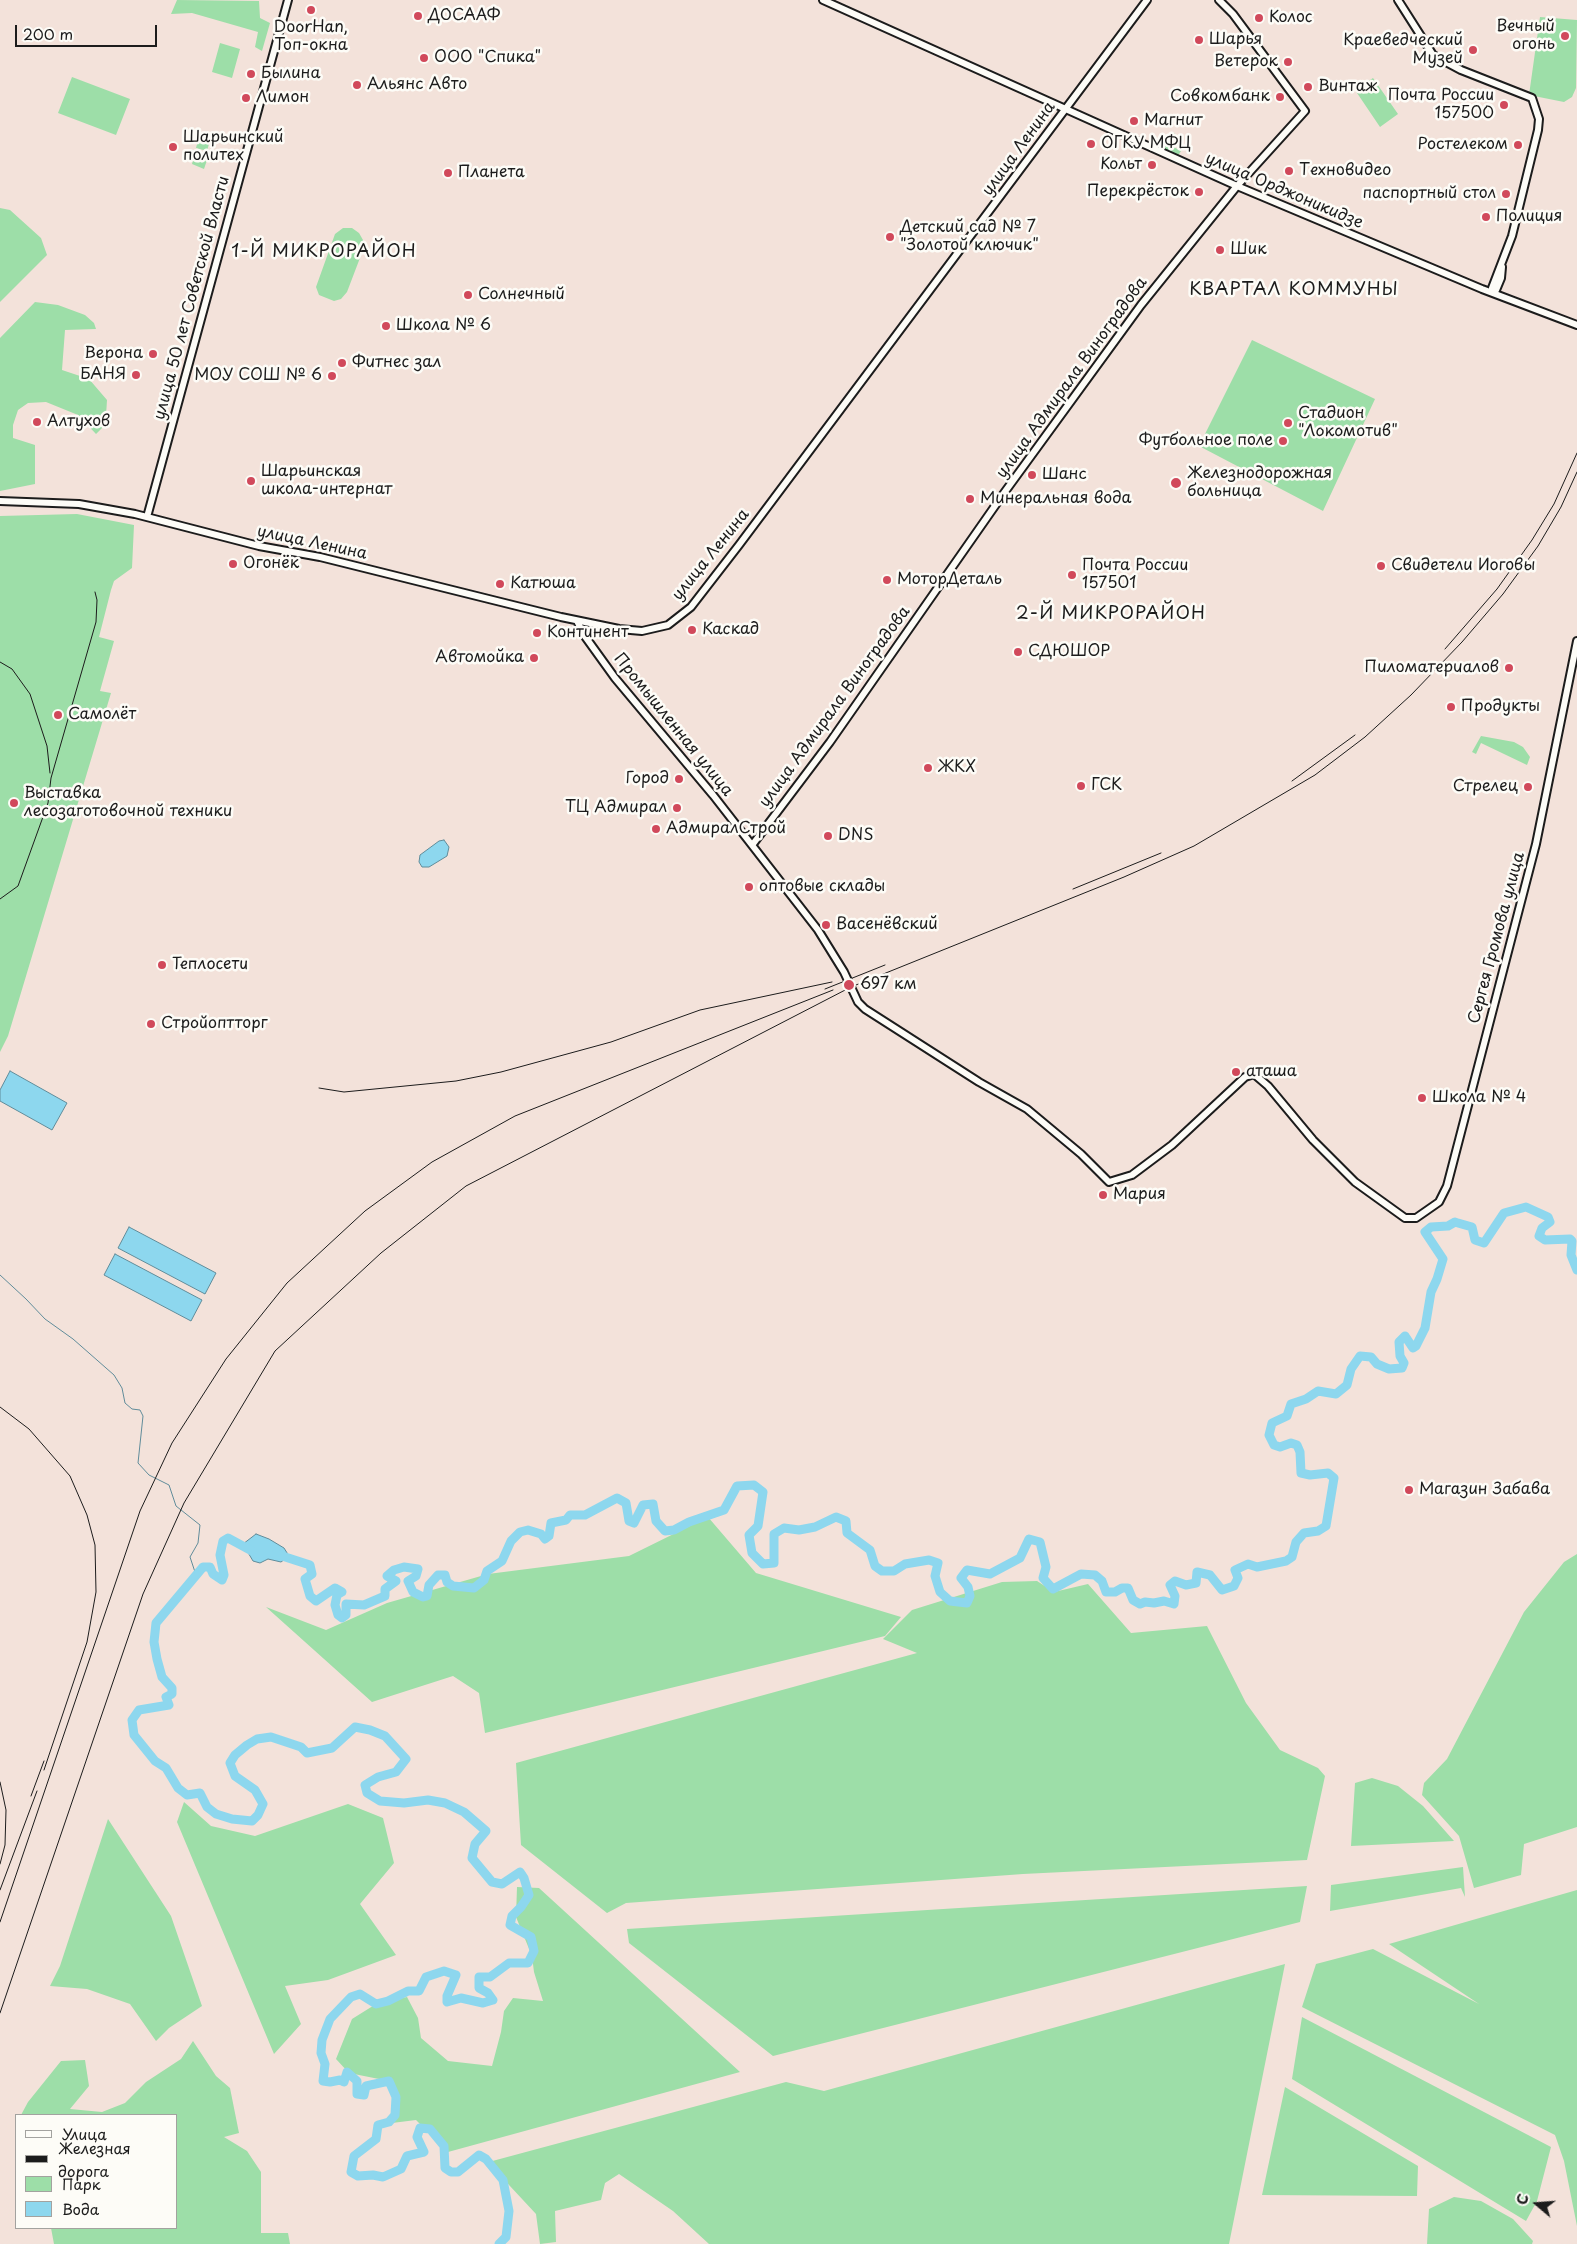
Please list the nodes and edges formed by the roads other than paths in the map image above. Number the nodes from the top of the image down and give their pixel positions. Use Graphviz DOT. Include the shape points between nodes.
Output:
graph roads {
  1 [pos="288,0"];
  2 [pos="823,0"];
  3 [pos="1147,0"];
  4 [pos="1219,0"];
  5 [pos="1398,0"];
  6 [pos="1066,108"];
  7 [pos="1238,186"];
  8 [pos="1499,278"];
  9 [pos="1482,289"];
  10 [pos="1493,293"];
  11 [pos="1509,299"];
  12 [pos="1577,326"];
  13 [pos="0,501"];
  14 [pos="147,517"];
  15 [pos="578,621"];
  16 [pos="1577,641"];
  17 [pos="753,844"];
  18 [pos="1254,1074"];
  1 -- 14 [label="street, улица 50 лет Советской Власти"];
  2 -- 6 [label="street, улица Орджоникидзе"];
  3 -- 6 [label="street, улица Ленина"];
  4 -- 7 [label="street, улица Адмирала Виноградова" via="1305,111"];
  5 -- 8 [label="street" via="1433,56 1532,98 1539,119 1538,130"];
  6 -- 7 [label="street, улица Орджоникидзе"];
  6 -- 15 [label="street, улица Ленина" via="691,607 668,625 642,631"];
  7 -- 9 [label="street, улица Орджоникидзе"];
  7 -- 17 [label="street, улица Адмирала Виноградова" via="1141,305 1004,493 830,742"];
  8 -- 9 [label="street"];
  8 -- 10 [label="street"];
  8 -- 11 [label="street"];
  9 -- 10 [label="street, улица Орджоникидзе"];
  10 -- 11 [label="street, улица Орджоникидзе"];
  11 -- 12 [label="street, улица Орджоникидзе"];
  13 -- 14 [label="street, улица Ленина" via="80,504"];
  14 -- 15 [label="street, улица Ленина"];
  15 -- 17 [label="street, Промышленная улица" via="584,635 615,678"];
  16 -- 18 [label="street, Сергея Громова улица" via="1536,844 1447,1186 1439,1202 1416,1218 1405,1218 1355,1182"];
  17 -- 18 [label="street, Промышленная улица" via="818,930 861,1006 1027,1109 1109,1182 1132,1175 1172,1145 1245,1077"];
}
